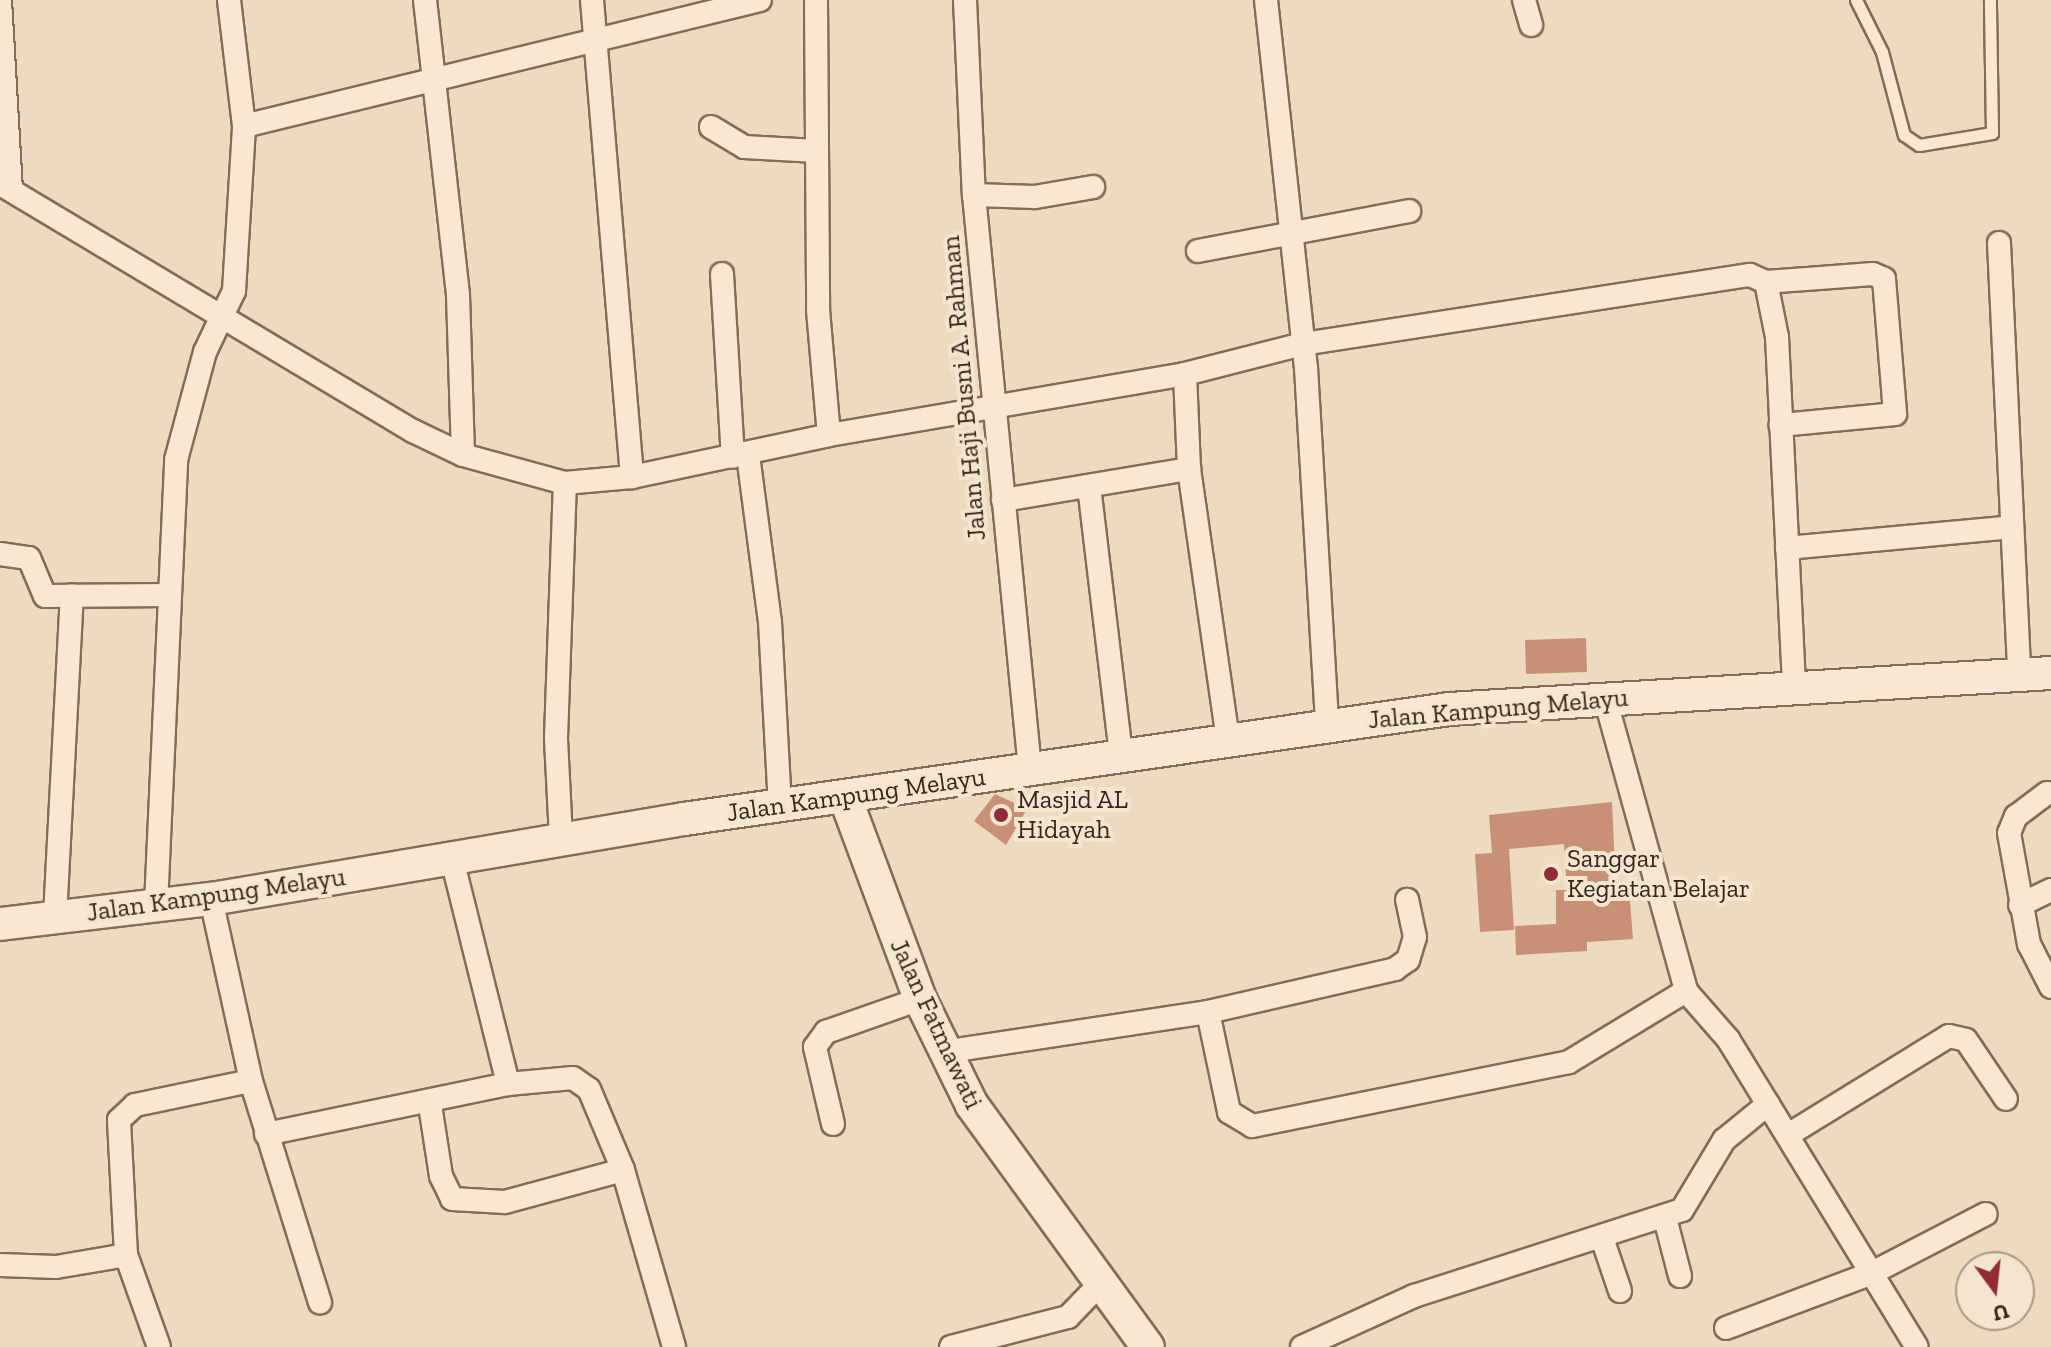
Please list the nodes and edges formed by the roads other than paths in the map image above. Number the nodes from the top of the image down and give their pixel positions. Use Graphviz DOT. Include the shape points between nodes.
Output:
graph roads {
  1 [pos="0,0"];
  2 [pos="229,0"];
  3 [pos="425,0"];
  4 [pos="592,0"];
  5 [pos="760,0"];
  6 [pos="816,0"];
  7 [pos="965,0"];
  8 [pos="1524,0"];
  9 [pos="1856,0"];
  10 [pos="1990,0"];
  11 [pos="1273,1"];
  12 [pos="1531,25"];
  13 [pos="598,45"];
  14 [pos="435,82"];
  15 [pos="244,126"];
  16 [pos="711,127"];
  17 [pos="817,151"];
  18 [pos="5,186"];
  19 [pos="1093,187"];
  20 [pos="974,195"];
  21 [pos="1409,211"];
  22 [pos="1294,232"];
  23 [pos="1999,243"];
  24 [pos="1198,251"];
  25 [pos="722,274"];
  26 [pos="1766,282"];
  27 [pos="228,315"];
  28 [pos="1303,344"];
  29 [pos="1185,374"];
  30 [pos="994,408"];
  31 [pos="1781,425"];
  32 [pos="829,435"];
  33 [pos="463,455"];
  34 [pos="740,456"];
  35 [pos="1189,469"];
  36 [pos="632,477"];
  37 [pos="565,483"];
  38 [pos="1089,486"];
  39 [pos="1003,500"];
  40 [pos="2012,527"];
  41 [pos="1787,548"];
  42 [pos="0,554"];
  43 [pos="72,595"];
  44 [pos="170,595"];
  45 [pos="2051,673"];
  46 [pos="2019,674"];
  47 [pos="1794,684"];
  48 [pos="1605,698"];
  49 [pos="1327,726"];
  50 [pos="1228,738"];
  51 [pos="1121,755"];
  52 [pos="1030,769"];
  53 [pos="2047,793"];
  54 [pos="845,797"];
  55 [pos="780,807"];
  56 [pos="561,838"];
  57 [pos="452,859"];
  58 [pos="2051,890"];
  59 [pos="211,899"];
  60 [pos="1407,900"];
  61 [pos="156,905"];
  62 [pos="2020,905"];
  63 [pos="55,917"];
  64 [pos="0,924"];
  65 [pos="2051,987"];
  66 [pos="1686,991"];
  67 [pos="920,999"];
  68 [pos="1208,1012"];
  69 [pos="943,1052"];
  70 [pos="251,1081"];
  71 [pos="508,1084"];
  72 [pos="2006,1099"];
  73 [pos="1768,1104"];
  74 [pos="430,1105"];
  75 [pos="833,1124"];
  76 [pos="266,1134"];
  77 [pos="1788,1135"];
  78 [pos="623,1170"];
  79 [pos="1986,1214"];
  80 [pos="1665,1218"];
  81 [pos="1602,1238"];
  82 [pos="126,1255"];
  83 [pos="0,1265"];
  84 [pos="1872,1273"];
  85 [pos="1680,1276"];
  86 [pos="1100,1284"];
  87 [pos="1620,1291"];
  88 [pos="320,1302"];
  89 [pos="1726,1328"];
  90 [pos="1914,1346"];
  91 [pos="159,1347"];
  92 [pos="674,1347"];
  93 [pos="951,1347"];
  94 [pos="1148,1347"];
  95 [pos="1302,1347"];
  1 -- 18 [label="street"];
  2 -- 15 [label="street"];
  3 -- 14 [label="street"];
  4 -- 13 [label="street"];
  5 -- 13 [label="street"];
  6 -- 17 [label="street"];
  7 -- 20 [label="street, Jalan Haji Busni A. Rahman"];
  8 -- 12 [label="street"];
  9 -- 10 [label="lane" via="1882,52 1904,135 1919,145 1992,133"];
  11 -- 22 [label="street"];
  13 -- 14 [label="street"];
  13 -- 36 [label="street"];
  14 -- 15 [label="street"];
  14 -- 33 [label="street" via="460,318"];
  15 -- 27 [label="street"];
  16 -- 17 [label="street" via="744,147"];
  17 -- 32 [label="street" via="818,310"];
  18 -- 27 [label="street"];
  19 -- 20 [label="street" via="1035,197"];
  20 -- 30 [label="street, Jalan Haji Busni A. Rahman"];
  21 -- 22 [label="street"];
  22 -- 24 [label="street"];
  22 -- 28 [label="street"];
  23 -- 40 [label="street"];
  25 -- 34 [label="street"];
  26 -- 28 [label="street" via="1750,275"];
  26 -- 31 [label="street" via="1777,337"];
  26 -- 31 [label="street" via="1873,274 1884,279 1890,305 1895,414"];
  27 -- 33 [label="street"];
  27 -- 44 [label="street" via="205,352 179,437"];
  28 -- 29 [label="street"];
  28 -- 49 [label="street"];
  29 -- 30 [label="street"];
  29 -- 35 [label="street"];
  30 -- 32 [label="street"];
  30 -- 39 [label="street, Jalan Haji Busni A. Rahman"];
  31 -- 41 [label="street"];
  32 -- 34 [label="street"];
  33 -- 37 [label="street"];
  34 -- 36 [label="street"];
  34 -- 55 [label="street" via="771,632"];
  35 -- 38 [label="street"];
  35 -- 50 [label="street"];
  36 -- 37 [label="street"];
  37 -- 56 [label="street" via="556,738"];
  38 -- 39 [label="street"];
  38 -- 51 [label="street"];
  39 -- 52 [label="street, Jalan Haji Busni A. Rahman"];
  40 -- 41 [label="street"];
  40 -- 46 [label="street"];
  41 -- 47 [label="street"];
  42 -- 43 [label="street" via="29,558 40,593"];
  43 -- 44 [label="street"];
  43 -- 63 [label="street"];
  44 -- 61 [label="street"];
  45 -- 46 [label="main road, Jalan Kampung Melayu"];
  46 -- 47 [label="main road, Jalan Kampung Melayu"];
  47 -- 48 [label="main road, Jalan Kampung Melayu"];
  48 -- 49 [label="main road, Jalan Kampung Melayu"];
  48 -- 66 [label="street"];
  49 -- 50 [label="main road, Jalan Kampung Melayu"];
  50 -- 51 [label="main road, Jalan Kampung Melayu"];
  51 -- 52 [label="main road, Jalan Kampung Melayu"];
  52 -- 54 [label="main road, Jalan Kampung Melayu"];
  53 -- 62 [label="street" via="2011,822"];
  54 -- 55 [label="main road, Jalan Kampung Melayu"];
  54 -- 67 [label="main road, Jalan Fatmawati"];
  55 -- 56 [label="main road, Jalan Kampung Melayu"];
  56 -- 57 [label="main road, Jalan Kampung Melayu"];
  57 -- 59 [label="main road, Jalan Kampung Melayu"];
  57 -- 71 [label="street"];
  58 -- 62 [label="street"];
  59 -- 61 [label="main road, Jalan Kampung Melayu"];
  59 -- 70 [label="street"];
  60 -- 68 [label="street" via="1413,949 1395,969"];
  61 -- 63 [label="main road, Jalan Kampung Melayu"];
  62 -- 65 [label="street" via="2029,944"];
  63 -- 64 [label="main road, Jalan Kampung Melayu"];
  66 -- 68 [label="street" via="1569,1062 1252,1126 1229,1112"];
  66 -- 73 [label="street" via="1728,1039"];
  67 -- 69 [label="main road, Jalan Fatmawati"];
  67 -- 75 [label="street" via="826,1032 815,1047"];
  68 -- 69 [label="street"];
  69 -- 86 [label="main road, Jalan Fatmawati" via="985,1127"];
  70 -- 76 [label="street"];
  70 -- 82 [label="street" via="124,1111"];
  71 -- 74 [label="street"];
  71 -- 78 [label="street" via="585,1083"];
  72 -- 77 [label="street" via="1966,1040 1949,1036"];
  73 -- 77 [label="street"];
  73 -- 80 [label="street" via="1724,1140 1701,1189"];
  74 -- 76 [label="street"];
  74 -- 78 [label="street" via="441,1176 452,1199 505,1202"];
  76 -- 88 [label="street"];
  77 -- 84 [label="street"];
  78 -- 92 [label="street"];
  79 -- 84 [label="street"];
  80 -- 81 [label="street"];
  80 -- 85 [label="street"];
  81 -- 87 [label="street"];
  81 -- 95 [label="street" via="1414,1296"];
  82 -- 83 [label="street" via="56,1267"];
  82 -- 91 [label="street"];
  84 -- 89 [label="street"];
  84 -- 90 [label="street"];
  86 -- 93 [label="street" via="1068,1317"];
  86 -- 94 [label="main road, Jalan Fatmawati"];
}
